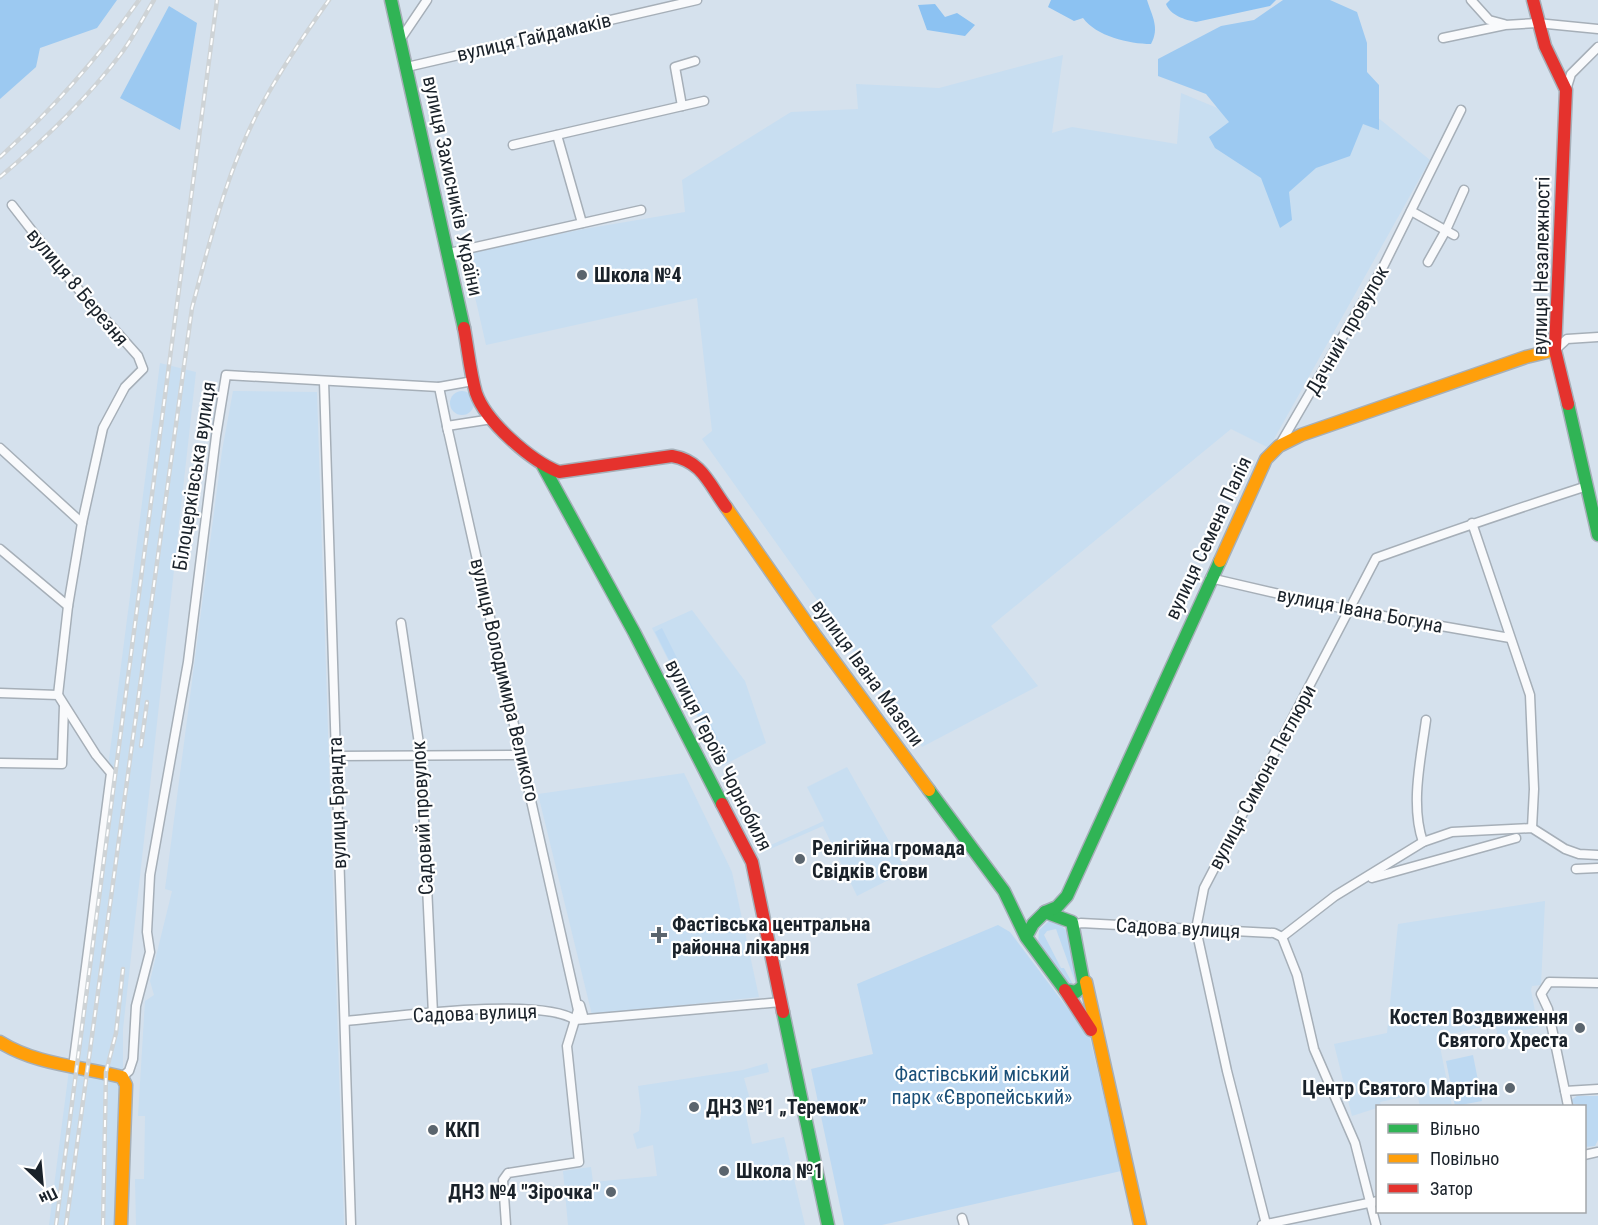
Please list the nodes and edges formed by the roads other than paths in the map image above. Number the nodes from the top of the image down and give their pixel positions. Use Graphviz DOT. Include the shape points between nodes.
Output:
graph roads {
  1 [pos="391,0"];
  2 [pos="427,0"];
  3 [pos="697,0"];
  4 [pos="1471,0"];
  5 [pos="1533,0"];
  6 [pos="1537,23"];
  7 [pos="1504,25"];
  8 [pos="1598,29"];
  9 [pos="1443,38"];
  10 [pos="400,40"];
  11 [pos="1598,47"];
  12 [pos="695,61"];
  13 [pos="407,67"];
  14 [pos="1566,90"];
  15 [pos="704,100"];
  16 [pos="682,105"];
  17 [pos="1461,110"];
  18 [pos="557,135"];
  19 [pos="513,145"];
  20 [pos="1464,190"];
  21 [pos="12,205"];
  22 [pos="641,210"];
  23 [pos="1411,211"];
  24 [pos="582,223"];
  25 [pos="1450,232"];
  26 [pos="449,253"];
  27 [pos="1428,262"];
  28 [pos="1598,337"];
  29 [pos="1555,350"];
  30 [pos="324,381"];
  31 [pos="473,381"];
  32 [pos="439,387"];
  33 [pos="492,419"];
  34 [pos="447,426"];
  35 [pos="1279,446"];
  36 [pos="0,448"];
  37 [pos="543,466"];
  38 [pos="1587,486"];
  39 [pos="82,523"];
  40 [pos="1472,523"];
  41 [pos="1598,535"];
  42 [pos="0,549"];
  43 [pos="1210,578"];
  44 [pos="68,606"];
  45 [pos="1349,610"];
  46 [pos="402,623"];
  47 [pos="1510,638"];
  48 [pos="0,693"];
  49 [pos="58,695"];
  50 [pos="64,706"];
  51 [pos="1426,720"];
  52 [pos="522,755"];
  53 [pos="335,756"];
  54 [pos="421,757"];
  55 [pos="0,763"];
  56 [pos="1532,828"];
  57 [pos="1516,838"];
  58 [pos="1423,842"];
  59 [pos="1598,855"];
  60 [pos="1598,868"];
  61 [pos="1576,869"];
  62 [pos="1363,881"];
  63 [pos="1067,896"];
  64 [pos="1013,911"];
  65 [pos="1042,914"];
  66 [pos="1072,923"];
  67 [pos="1196,929"];
  68 [pos="1026,937"];
  69 [pos="1282,937"];
  70 [pos="570,973"];
  71 [pos="1086,982"];
  72 [pos="1598,982"];
  73 [pos="1065,990"];
  74 [pos="781,1002"];
  75 [pos="433,1014"];
  76 [pos="584,1019"];
  77 [pos="575,1020"];
  78 [pos="346,1021"];
  79 [pos="1095,1036"];
  80 [pos="0,1042"];
  81 [pos="73,1067"];
  82 [pos="122,1077"];
  83 [pos="1598,1089"];
  84 [pos="1565,1091"];
  85 [pos="1568,1105"];
  86 [pos="1374,1201"];
  87 [pos="121,1225"];
  88 [pos="351,1225"];
  89 [pos="506,1225"];
  90 [pos="828,1225"];
  91 [pos="1140,1225"];
  92 [pos="1264,1225"];
  93 [pos="1376,1225"];
  1 -- 10 [label="street, вулиця Захисників України"];
  2 -- 10 [label="street"];
  3 -- 13 [label="street, вулиця Гайдамаків"];
  4 -- 7 [label="street" via="1489,20"];
  5 -- 6 [label="street, вулиця Незалежності"];
  6 -- 7 [label="street"];
  6 -- 8 [label="street"];
  6 -- 14 [label="street, вулиця Незалежності"];
  7 -- 9 [label="street"];
  10 -- 13 [label="street, вулиця Захисників України"];
  11 -- 14 [label="street" via="1571,74"];
  12 -- 16 [label="street" via="675,66"];
  13 -- 26 [label="street, вулиця Захисників України"];
  14 -- 29 [label="street, вулиця Незалежності"];
  15 -- 16 [label="street"];
  16 -- 18 [label="street"];
  17 -- 23 [label="street, Дачний провулок"];
  18 -- 19 [label="street"];
  18 -- 24 [label="street"];
  20 -- 25 [label="street"];
  21 -- 39 [label="street, вулиця 8 Березня" via="71,281 138,356 142,369 119,396 103,428"];
  22 -- 24 [label="street"];
  23 -- 25 [label="street"];
  23 -- 35 [label="street, Дачний провулок" via="1377,278"];
  24 -- 26 [label="street"];
  25 -- 27 [label="street"];
  26 -- 31 [label="street, вулиця Захисників України"];
  28 -- 29 [label="street, вулиця Семена Палія" via="1567,339"];
  29 -- 35 [label="street, вулиця Семена Палія" via="1481,372"];
  29 -- 38 [label="street, вулиця Незалежності"];
  30 -- 32 [label="street, Білоцерківська вулиця"];
  30 -- 53 [label="street, вулиця Брандта"];
  30 -- 82 [label="street, Білоцерківська вулиця" via="226,375 188,662 150,875 150,952 136,1006 133,1059"];
  31 -- 32 [label="street, Білоцерківська вулиця"];
  31 -- 33 [label="street" via="483,409"];
  32 -- 34 [label="street, вулиця Володимира Великого"];
  33 -- 34 [label="street"];
  33 -- 37 [label="street"];
  34 -- 52 [label="street, вулиця Володимира Великого"];
  35 -- 43 [label="street, вулиця Семена Палія" via="1266,459"];
  36 -- 39 [label="street"];
  37 -- 64 [label="street, вулиця Івана Мазепи" via="564,472 672,456 689,459 697,466 815,635 1004,891"];
  37 -- 74 [label="street, вулиця Героїв Чорнобиля" via="752,862"];
  38 -- 40 [label="street, вулиця Симона Петлюри"];
  38 -- 41 [label="street, вулиця Незалежності"];
  39 -- 44 [label="street"];
  40 -- 45 [label="street, вулиця Симона Петлюри" via="1376,558"];
  40 -- 47 [label="street"];
  42 -- 44 [label="street"];
  43 -- 45 [label="street, вулиця Івана Богуна"];
  43 -- 63 [label="street, вулиця Семена Палія"];
  44 -- 49 [label="street"];
  45 -- 47 [label="street, вулиця Івана Богуна"];
  45 -- 67 [label="street, вулиця Симона Петлюри" via="1204,888"];
  46 -- 54 [label="street, Садовий провулок"];
  47 -- 56 [label="street" via="1530,695"];
  48 -- 49 [label="street"];
  49 -- 50 [label="street"];
  50 -- 55 [label="street" via="62,764"];
  50 -- 81 [label="street" via="111,773"];
  51 -- 58 [label="street" via="1418,787 1418,828"];
  52 -- 54 [label="street"];
  52 -- 70 [label="street, вулиця Володимира Великого"];
  53 -- 54 [label="street"];
  53 -- 78 [label="street, вулиця Брандта"];
  54 -- 75 [label="street, Садовий провулок"];
  56 -- 58 [label="street" via="1452,832"];
  56 -- 59 [label="street" via="1565,849"];
  57 -- 62 [label="street"];
  58 -- 62 [label="street"];
  60 -- 61 [label="street"];
  62 -- 69 [label="street" via="1335,896"];
  63 -- 65 [label="street, вулиця Семена Палія" via="1058,907"];
  63 -- 66 [label="street"];
  64 -- 65 [label="street"];
  64 -- 68 [label="street, вулиця Івана Мазепи"];
  65 -- 66 [label="street"];
  65 -- 68 [label="street"];
  66 -- 67 [label="street, Садова вулиця"];
  66 -- 71 [label="street"];
  67 -- 69 [label="street, Садова вулиця" via="1274,933"];
  67 -- 92 [label="street, вулиця Симона Петлюри"];
  68 -- 73 [label="street, вулиця Івана Мазепи"];
  69 -- 86 [label="street" via="1297,975 1314,1049 1355,1143"];
  70 -- 76 [label="street, вулиця Володимира Великого"];
  70 -- 77 [label="street, вулиця Володимира Великого" via="578,1010"];
  71 -- 73 [label="street" via="1076,992"];
  71 -- 79 [label="street"];
  72 -- 84 [label="street" via="1549,982 1541,994 1548,1009"];
  73 -- 79 [label="street"];
  74 -- 76 [label="street, Садова вулиця"];
  74 -- 90 [label="street, вулиця Героїв Чорнобиля"];
  75 -- 77 [label="street, Садова вулиця" via="524,1009 566,1014"];
  75 -- 78 [label="street, Садова вулиця"];
  76 -- 77 [label="street, Садова вулиця"];
  77 -- 89 [label="street, вулиця Володимира Великого" via="567,1046 579,1162 508,1173 503,1180"];
  78 -- 88 [label="street, вулиця Брандта"];
  79 -- 91 [label="street"];
  80 -- 81 [label="street" via="30,1058"];
  81 -- 82 [label="street"];
  82 -- 87 [label="street" via="126,1086"];
  83 -- 84 [label="street"];
  84 -- 85 [label="street"];
  86 -- 92 [label="street"];
  86 -- 93 [label="street"];
}
